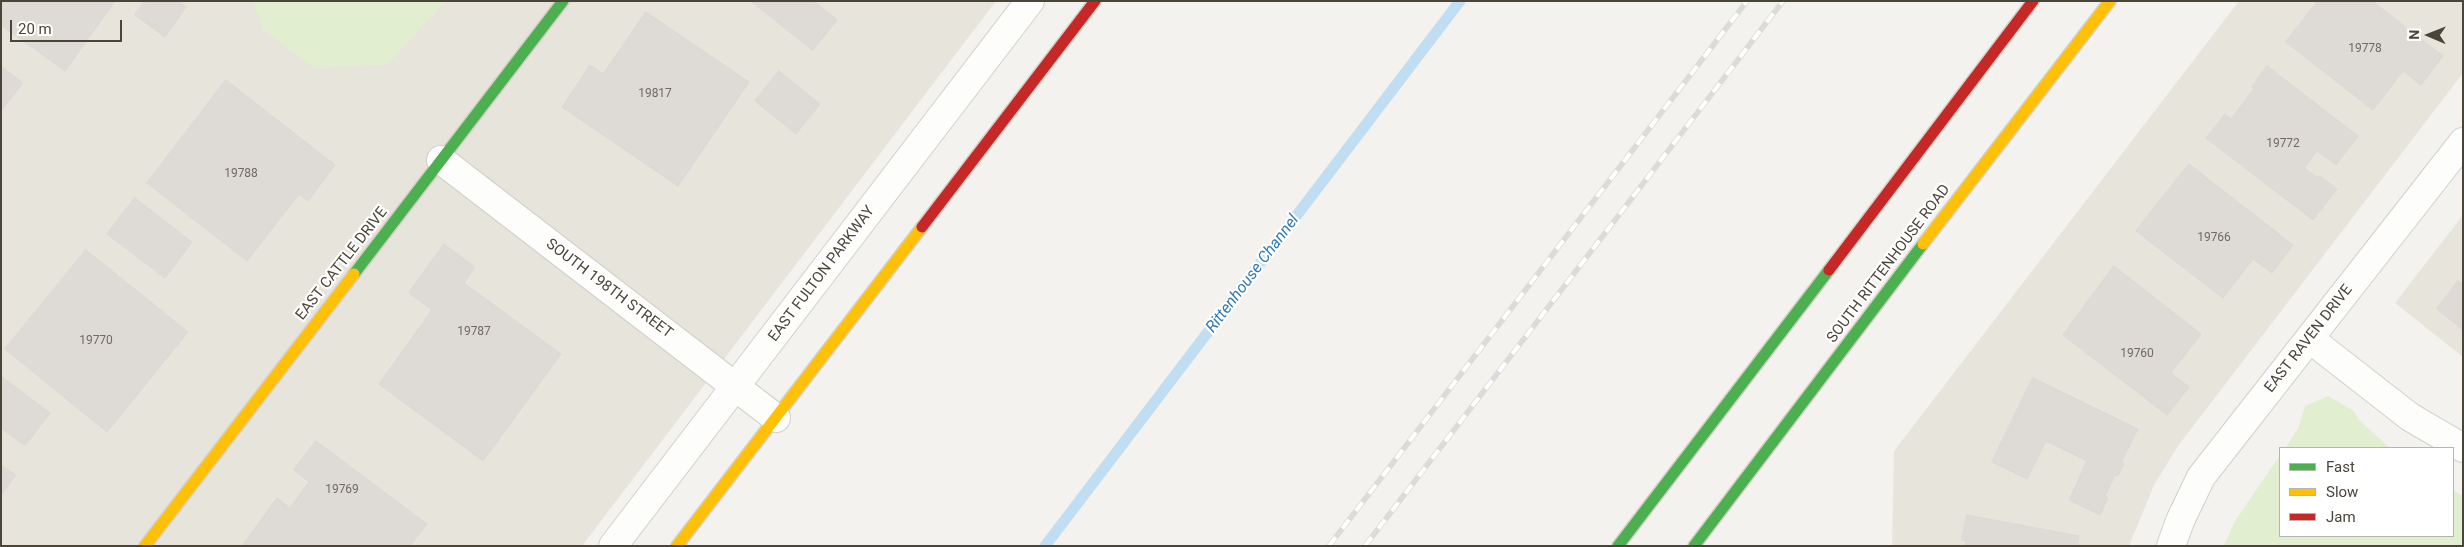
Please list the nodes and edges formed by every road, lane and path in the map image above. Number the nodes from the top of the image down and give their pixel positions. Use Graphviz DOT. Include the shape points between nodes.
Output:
graph roads {
  1 [pos="563,1"];
  2 [pos="1030,1"];
  3 [pos="1094,1"];
  4 [pos="2032,1"];
  5 [pos="2110,1"];
  6 [pos="2463,142"];
  7 [pos="441,160"];
  8 [pos="2310,339"];
  9 [pos="736,386"];
  10 [pos="776,418"];
  11 [pos="2463,448"];
  12 [pos="145,546"];
  13 [pos="613,546"];
  14 [pos="678,546"];
  15 [pos="1618,546"];
  16 [pos="1694,546"];
  17 [pos="2171,546"];
  1 -- 7 [label="street, EAST CATTLE DRIVE"];
  2 -- 9 [label="street, EAST FULTON PARKWAY"];
  3 -- 10 [label="street"];
  4 -- 15 [label="street"];
  5 -- 16 [label="street, SOUTH RITTENHOUSE ROAD"];
  6 -- 8 [label="street, EAST RAVEN DRIVE"];
  7 -- 9 [label="street, SOUTH 198TH STREET"];
  7 -- 12 [label="street, EAST CATTLE DRIVE"];
  8 -- 11 [label="street" via="2410,417"];
  8 -- 17 [label="street, EAST RAVEN DRIVE" via="2201,478"];
  9 -- 10 [label="street, SOUTH 198TH STREET"];
  9 -- 13 [label="street, EAST FULTON PARKWAY"];
  10 -- 14 [label="street"];
}
